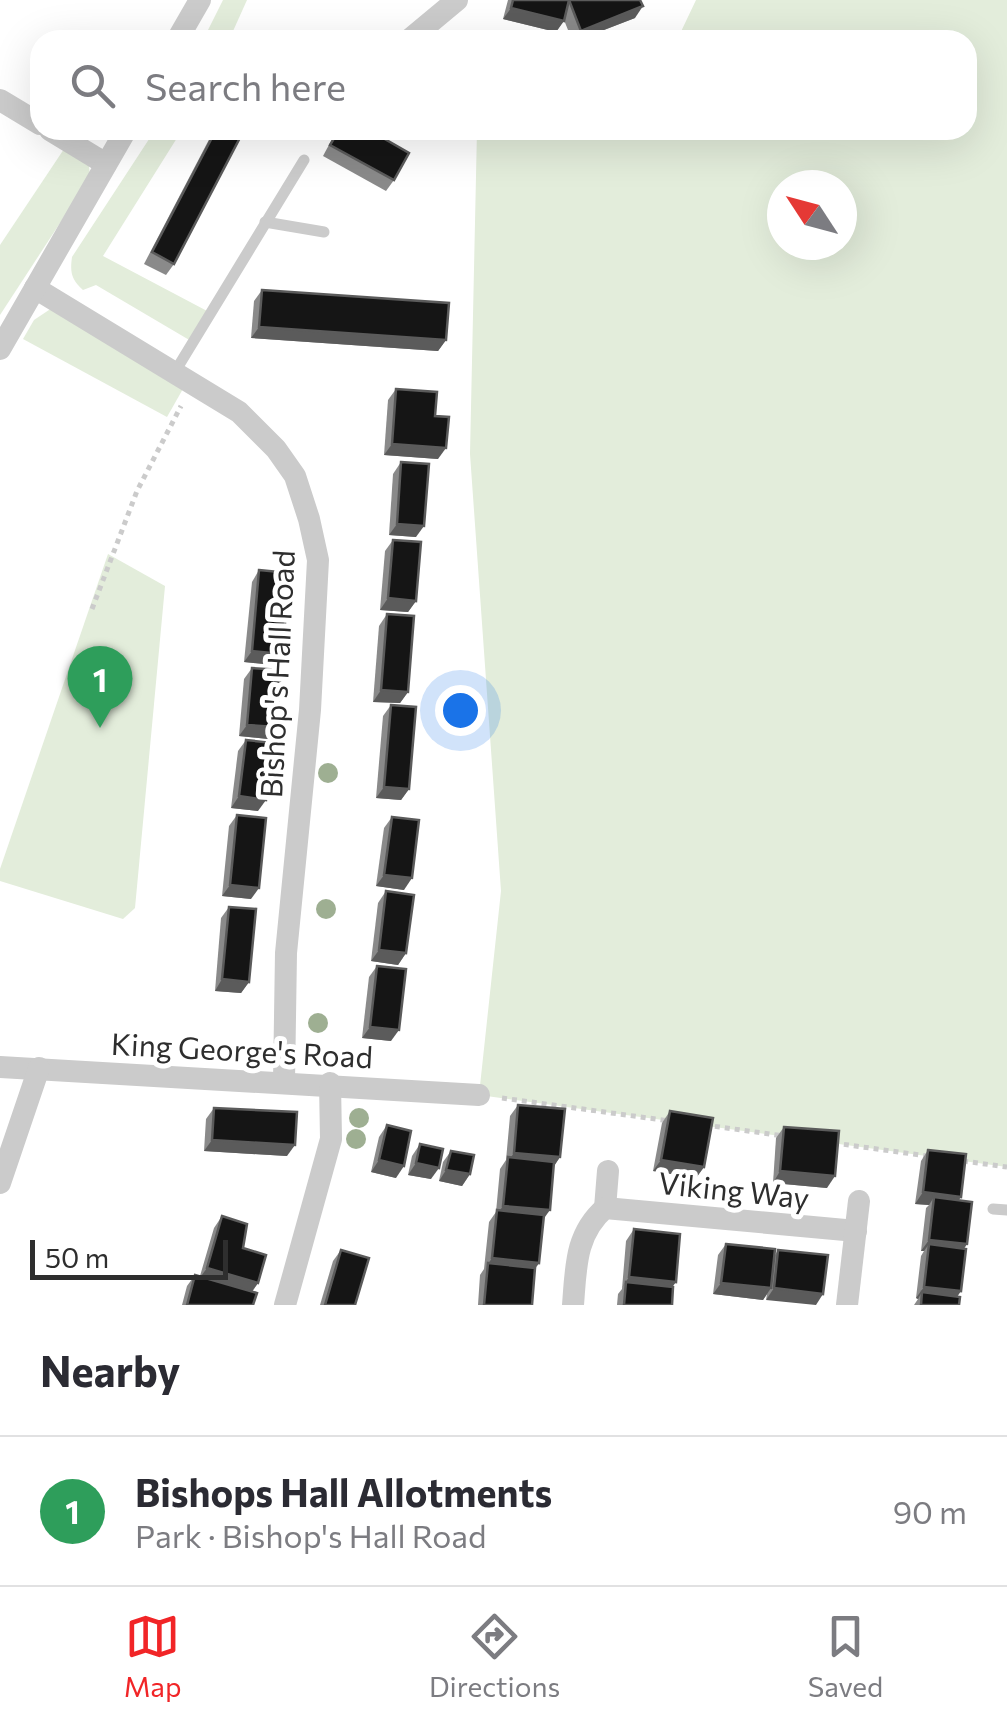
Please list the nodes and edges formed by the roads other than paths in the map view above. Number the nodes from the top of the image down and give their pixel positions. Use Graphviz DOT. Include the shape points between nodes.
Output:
graph roads {
  1 [pos="200,0"];
  2 [pos="457,0"];
  3 [pos="183,30"];
  4 [pos="420,30"];
  5 [pos="0,100"];
  6 [pos="30,118"];
  7 [pos="66,140"];
  8 [pos="120,140"];
  9 [pos="304,160"];
  10 [pos="106,164"];
  11 [pos="265,222"];
  12 [pos="324,232"];
  13 [pos="35,288"];
  14 [pos="0,349"];
  15 [pos="185,376"];
  16 [pos="0,1067"];
  17 [pos="39,1068"];
  18 [pos="284,1081"];
  19 [pos="330,1083"];
  20 [pos="480,1095"];
  21 [pos="608,1171"];
  22 [pos="0,1183"];
  23 [pos="859,1200"];
  24 [pos="604,1208"];
  25 [pos="993,1208"];
  26 [pos="1007,1210"];
  27 [pos="856,1231"];
  28 [pos="285,1305"];
  29 [pos="573,1305"];
  30 [pos="847,1305"];
  1 -- 3 [label="street"];
  2 -- 4 [label="street"];
  5 -- 6 [label="street"];
  7 -- 10 [label="street"];
  8 -- 10 [label="street"];
  9 -- 11 [label="lane"];
  10 -- 13 [label="street"];
  11 -- 12 [label="lane"];
  11 -- 15 [label="lane"];
  13 -- 14 [label="street"];
  13 -- 15 [label="street, Bishop's Hall Road"];
  15 -- 18 [label="street, Bishop's Hall Road" via="239,412 276,448 295,476 318,560 286,953"];
  16 -- 17 [label="street, King George's Road"];
  17 -- 18 [label="street, King George's Road"];
  17 -- 22 [label="street"];
  18 -- 19 [label="street, King George's Road"];
  19 -- 20 [label="street, King George's Road"];
  19 -- 28 [label="street" via="332,1138"];
  21 -- 24 [label="street"];
  23 -- 27 [label="street"];
  24 -- 27 [label="street, Viking Way"];
  24 -- 29 [label="street" via="578,1246"];
  25 -- 26 [label="lane"];
  27 -- 30 [label="street"];
}
